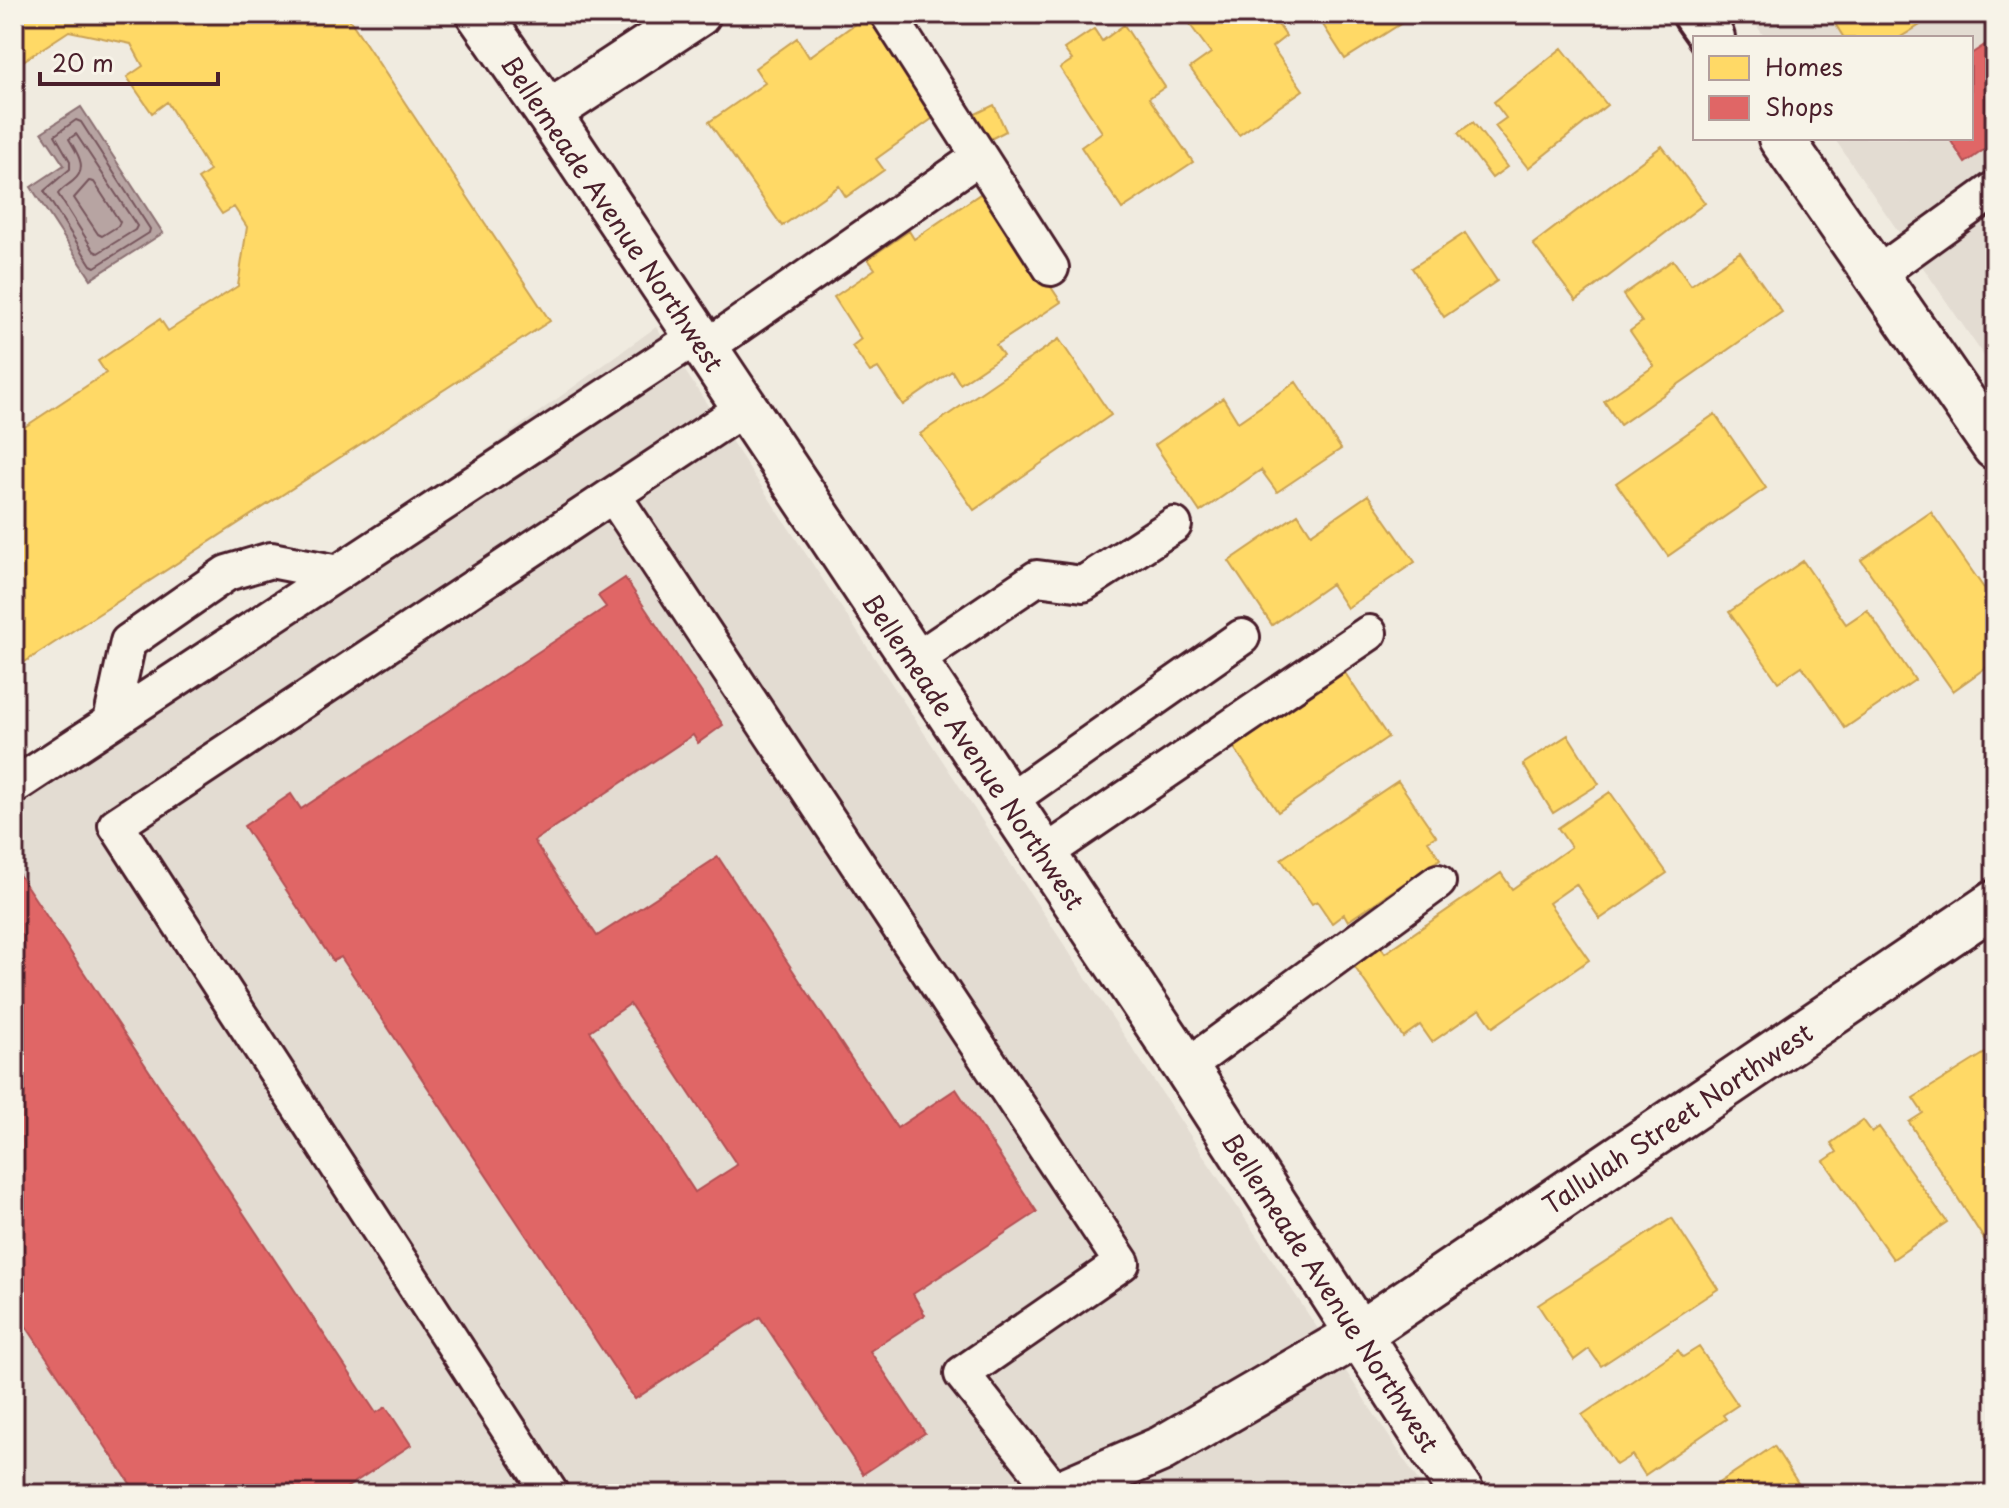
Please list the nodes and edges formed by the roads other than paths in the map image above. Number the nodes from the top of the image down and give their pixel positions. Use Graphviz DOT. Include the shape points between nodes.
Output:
graph roads {
  1 [pos="479,14"];
  2 [pos="698,14"];
  3 [pos="888,14"];
  4 [pos="1695,14"];
  5 [pos="1711,36"];
  6 [pos="548,113"];
  7 [pos="1782,140"];
  8 [pos="979,157"];
  9 [pos="1995,189"];
  10 [pos="1051,268"];
  11 [pos="1876,275"];
  12 [pos="700,343"];
  13 [pos="744,408"];
  14 [pos="1995,447"];
  15 [pos="613,495"];
  16 [pos="1174,525"];
  17 [pos="338,573"];
  18 [pos="1369,633"];
  19 [pos="1242,637"];
  20 [pos="914,661"];
  21 [pos="111,721"];
  22 [pos="14,786"];
  23 [pos="1008,801"];
  24 [pos="1043,855"];
  25 [pos="1438,882"];
  26 [pos="1995,903"];
  27 [pos="1186,1067"];
  28 [pos="1359,1334"];
  29 [pos="551,1494"];
  30 [pos="1057,1494"];
  31 [pos="1462,1494"];
  1 -- 6 [label="street, Bellemeade Avenue Northwest"];
  2 -- 6 [label="street"];
  3 -- 8 [label="lane"];
  4 -- 5 [label="street"];
  6 -- 12 [label="street, Bellemeade Avenue Northwest"];
  7 -- 11 [label="street"];
  8 -- 10 [label="lane"];
  8 -- 12 [label="lane"];
  9 -- 11 [label="lane"];
  11 -- 14 [label="street"];
  12 -- 13 [label="street, Bellemeade Avenue Northwest"];
  12 -- 17 [label="lane"];
  13 -- 15 [label="lane"];
  13 -- 20 [label="street, Bellemeade Avenue Northwest"];
  15 -- 29 [label="lane" via="116,825"];
  15 -- 30 [label="lane" via="1122,1263 962,1374"];
  16 -- 20 [label="lane" via="1083,584 1037,578"];
  17 -- 21 [label="lane"];
  17 -- 21 [label="lane" via="271,560 227,573 128,642"];
  18 -- 24 [label="lane"];
  19 -- 23 [label="lane"];
  20 -- 23 [label="street, Bellemeade Avenue Northwest"];
  21 -- 22 [label="lane"];
  23 -- 24 [label="street, Bellemeade Avenue Northwest"];
  24 -- 27 [label="street, Bellemeade Avenue Northwest"];
  25 -- 27 [label="lane"];
  26 -- 28 [label="street, Tallulah Street Northwest"];
  27 -- 28 [label="street, Bellemeade Avenue Northwest"];
  28 -- 30 [label="street, Tallulah Street Northwest" via="1161,1449"];
  28 -- 31 [label="street, Bellemeade Avenue Northwest"];
}
